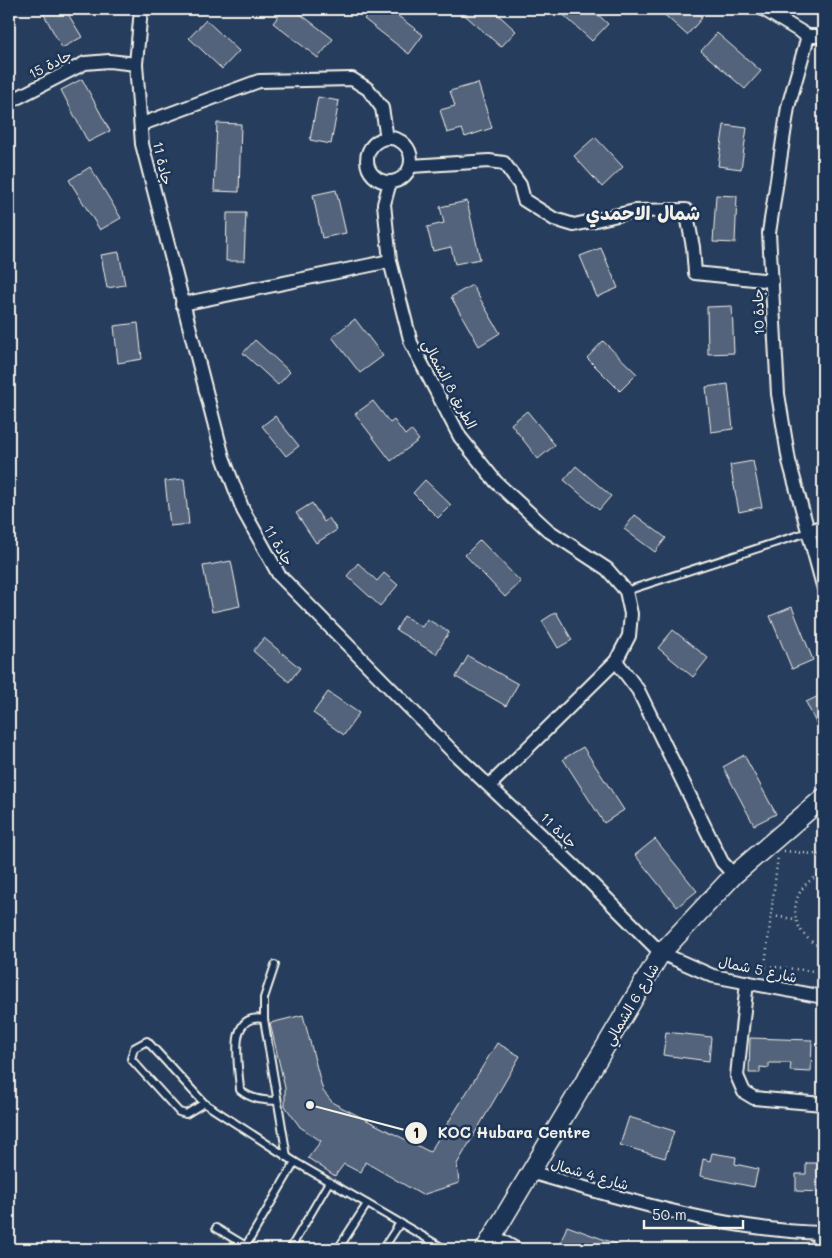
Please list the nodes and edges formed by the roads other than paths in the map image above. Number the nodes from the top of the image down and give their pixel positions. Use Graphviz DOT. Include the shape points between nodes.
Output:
graph roads {
  1 [pos="141,9"];
  2 [pos="763,9"];
  3 [pos="808,36"];
  4 [pos="823,36"];
  5 [pos="136,64"];
  6 [pos="9,102"];
  7 [pos="142,124"];
  8 [pos="387,138"];
  9 [pos="411,166"];
  10 [pos="390,182"];
  11 [pos="390,260"];
  12 [pos="772,282"];
  13 [pos="182,304"];
  14 [pos="823,526"];
  15 [pos="808,532"];
  16 [pos="823,586"];
  17 [pos="626,591"];
  18 [pos="616,661"];
  19 [pos="490,785"];
  20 [pos="822,801"];
  21 [pos="734,875"];
  22 [pos="661,953"];
  23 [pos="275,965"];
  24 [pos="746,982"];
  25 [pos="823,997"];
  26 [pos="264,1019"];
  27 [pos="278,1101"];
  28 [pos="204,1103"];
  29 [pos="823,1104"];
  30 [pos="287,1157"];
  31 [pos="295,1162"];
  32 [pos="530,1172"];
  33 [pos="329,1182"];
  34 [pos="367,1204"];
  35 [pos="400,1223"];
  36 [pos="216,1228"];
  37 [pos="821,1233"];
  38 [pos="489,1243"];
  39 [pos="433,1246"];
  40 [pos="245,1248"];
  41 [pos="290,1249"];
  42 [pos="338,1249"];
  43 [pos="383,1249"];
  44 [pos="444,1249"];
  45 [pos="516,1249"];
  46 [pos="818,1249"];
  1 -- 5 [label="street, جادة 11"];
  2 -- 3 [label="street"];
  3 -- 4 [label="street"];
  3 -- 12 [label="street, جادة 10" via="788,107 768,233"];
  5 -- 6 [label="street, جادة 15" via="86,63"];
  5 -- 7 [label="street, جادة 11"];
  7 -- 8 [label="street" via="258,81 352,79 368,88 382,108"];
  7 -- 13 [label="street, جادة 11" via="142,144"];
  8 -- 9 [label="street" via="398,139 407,146"];
  8 -- 10 [label="street" via="369,150 367,161 379,180"];
  9 -- 10 [label="street" via="404,177"];
  9 -- 12 [label="street" via="504,163 520,185 524,200 554,219 574,225 635,211 686,210 695,273"];
  10 -- 11 [label="street, الطريق 8 الشمالي" via="384,204"];
  11 -- 13 [label="street"];
  11 -- 17 [label="street, الطريق 8 الشمالي" via="411,343 460,437 496,482 549,531 607,569"];
  12 -- 15 [label="street, جادة 10" via="778,394 789,461"];
  13 -- 19 [label="street, جادة 11" via="224,457 243,510 279,575 454,753"];
  14 -- 15 [label="street"];
  15 -- 16 [label="street, جادة 10"];
  15 -- 17 [label="lane"];
  17 -- 18 [label="street, الطريق 8 الشمالي" via="631,614 629,636"];
  18 -- 19 [label="street, الطريق 8 الشمالي"];
  18 -- 21 [label="street" via="638,690 722,862"];
  19 -- 22 [label="street, جادة 11"];
  20 -- 21 [label="street, شارع 6 الشمالي"];
  21 -- 22 [label="street, شارع 6 الشمالي"];
  22 -- 24 [label="street, شارع 5 شمال" via="713,976"];
  22 -- 32 [label="street, شارع 6 الشمالي"];
  23 -- 26 [label="lane" via="264,998"];
  24 -- 25 [label="street, شارع 5 شمال"];
  24 -- 29 [label="street" via="737,1076 741,1087 754,1098"];
  26 -- 27 [label="lane"];
  26 -- 27 [label="lane" via="254,1017 244,1022 238,1033 240,1090 260,1100"];
  27 -- 30 [label="lane"];
  28 -- 28 [label="lane" via="147,1041 134,1048 131,1059 179,1112 186,1114"];
  28 -- 30 [label="lane"];
  30 -- 31 [label="lane"];
  31 -- 33 [label="lane"];
  31 -- 40 [label="lane"];
  32 -- 37 [label="street, شارع 4 شمال" via="642,1205 741,1226"];
  32 -- 38 [label="street, شارع 6 الشمالي"];
  33 -- 34 [label="lane"];
  33 -- 41 [label="lane"];
  34 -- 35 [label="lane"];
  34 -- 42 [label="lane"];
  35 -- 39 [label="lane"];
  35 -- 43 [label="lane"];
  36 -- 40 [label="lane"];
  37 -- 46 [label="street, شارع 4 شمال"];
  38 -- 45 [label="street"];
  39 -- 44 [label="lane"];
}
